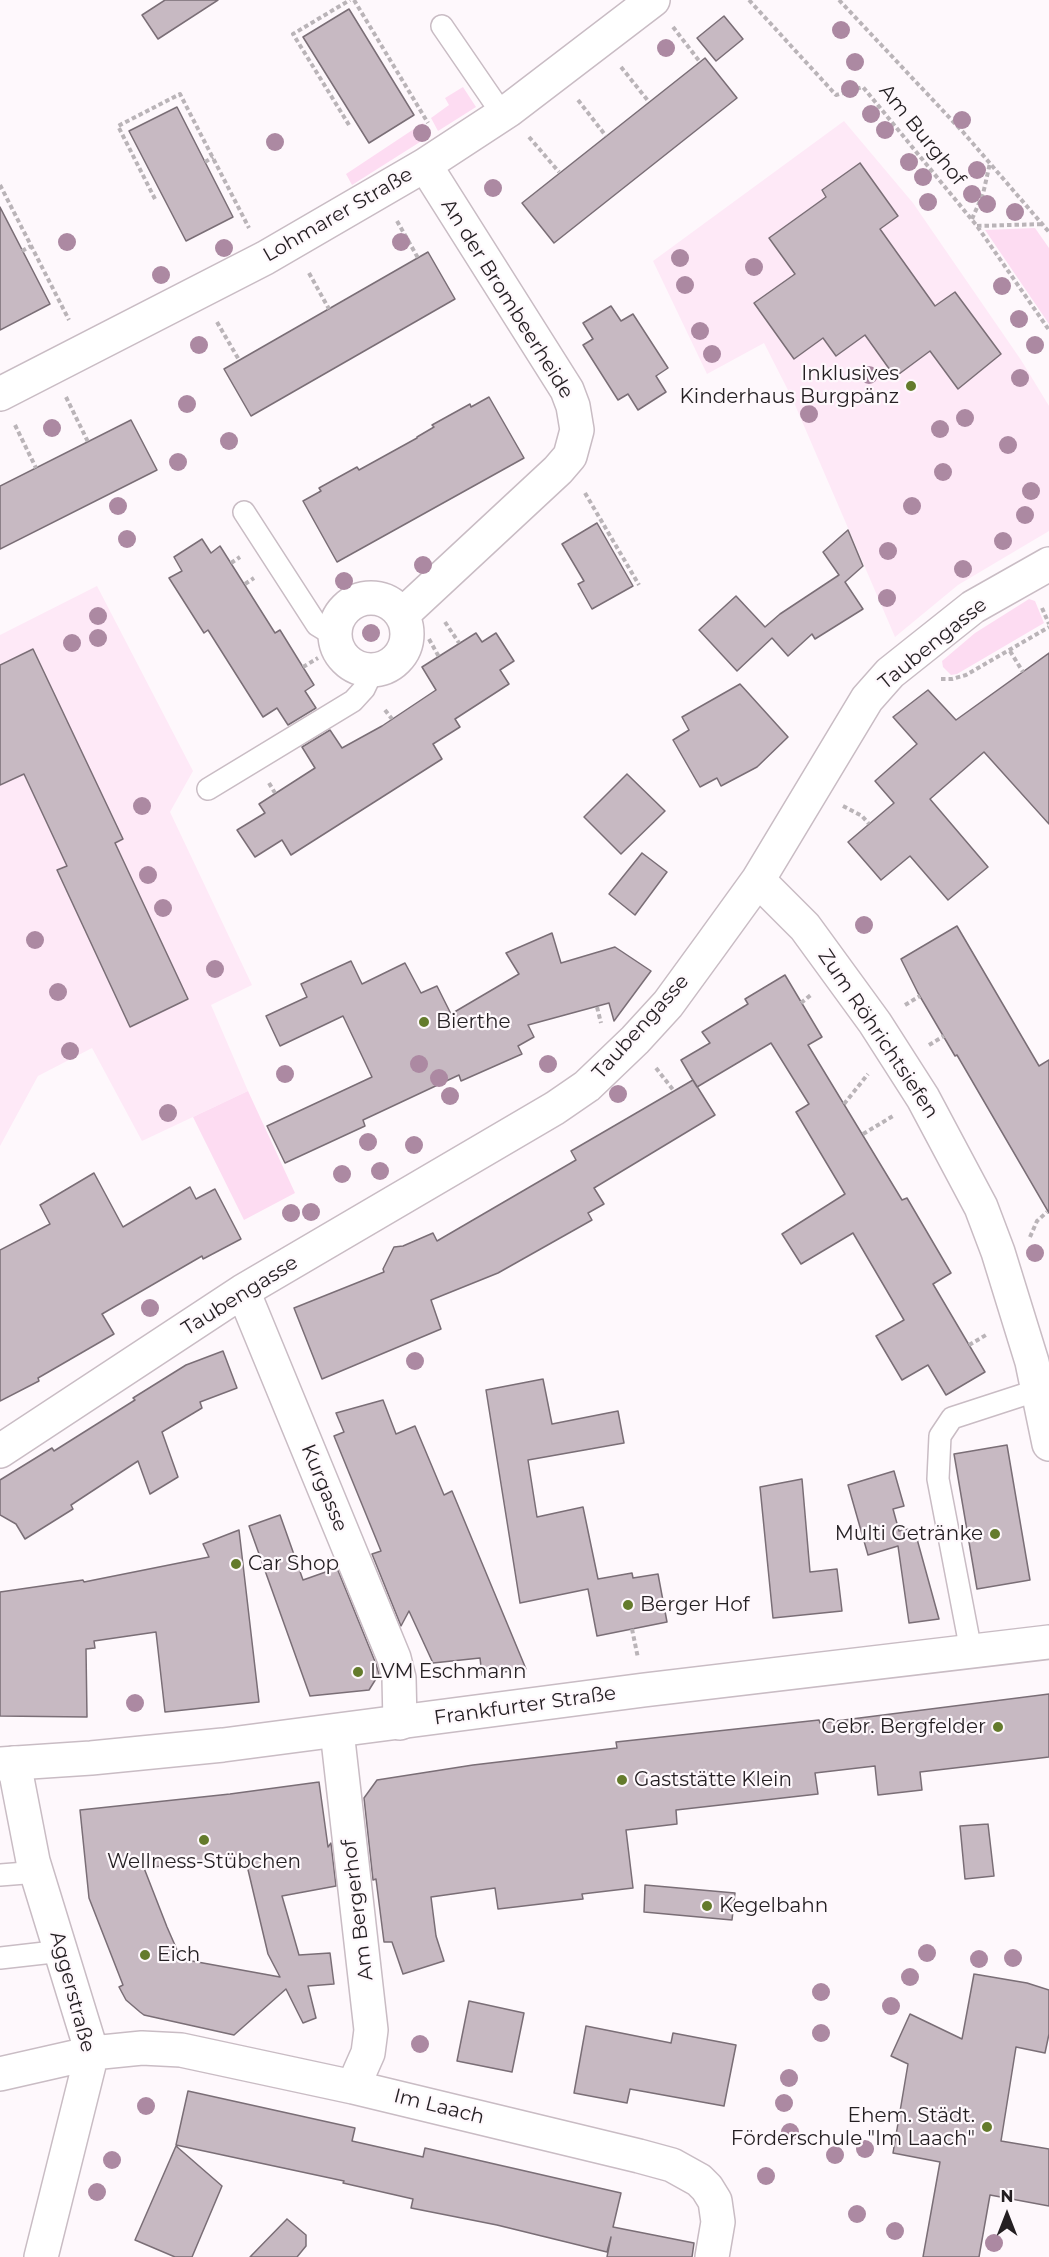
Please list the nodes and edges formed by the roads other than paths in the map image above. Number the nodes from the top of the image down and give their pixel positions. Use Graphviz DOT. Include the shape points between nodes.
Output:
graph roads {
  1 [pos="653,0"];
  2 [pos="442,26"];
  3 [pos="503,115"];
  4 [pos="435,158"];
  5 [pos="0,394"];
  6 [pos="244,512"];
  7 [pos="1049,564"];
  8 [pos="402,615"];
  9 [pos="335,636"];
  10 [pos="373,670"];
  11 [pos="208,789"];
  12 [pos="758,880"];
  13 [pos="243,1291"];
  14 [pos="1038,1390"];
  15 [pos="1049,1444"];
  16 [pos="0,1451"];
  17 [pos="1049,1642"];
  18 [pos="971,1651"];
  19 [pos="400,1723"];
  20 [pos="338,1731"];
  21 [pos="7,1763"];
  22 [pos="38,1872"];
  23 [pos="0,1875"];
  24 [pos="62,1951"];
  25 [pos="0,1958"];
  26 [pos="92,2053"];
  27 [pos="0,2074"];
  28 [pos="353,2086"];
  29 [pos="41,2257"];
  30 [pos="712,2257"];
  1 -- 3 [label="street, Lohmarer Straße"];
  2 -- 3 [label="lane"];
  3 -- 4 [label="street, Lohmarer Straße"];
  4 -- 5 [label="street, Lohmarer Straße" via="265,258"];
  4 -- 8 [label="street, An der Brombeerheide" via="567,390 577,430 566,461"];
  6 -- 9 [label="lane" via="317,625"];
  7 -- 12 [label="street, Taubengasse" via="972,607 890,673 867,699"];
  8 -- 9 [label="street" via="381,599 367,598 344,611"];
  8 -- 10 [label="street" via="407,633 403,651 396,661"];
  9 -- 10 [label="street" via="343,657 362,669"];
  10 -- 11 [label="lane" via="353,701"];
  12 -- 13 [label="street, Taubengasse" via="668,1004 587,1086"];
  12 -- 14 [label="street, Zum Röhrichtsiefen" via="805,927 875,1023 923,1098 984,1216"];
  13 -- 16 [label="street, Taubengasse"];
  13 -- 19 [label="street, Kurgasse" via="394,1658 399,1678"];
  14 -- 15 [label="street, Zum Röhrichtsiefen"];
  14 -- 18 [label="lane" via="952,1418 940,1436 938,1479"];
  17 -- 18 [label="street, Frankfurter Straße"];
  18 -- 19 [label="street, Frankfurter Straße"];
  19 -- 20 [label="street, Frankfurter Straße"];
  20 -- 21 [label="street, Frankfurter Straße" via="91,1758"];
  20 -- 28 [label="street, Am Bergerhof" via="371,2030 368,2053"];
  21 -- 22 [label="street, Aggerstraße"];
  22 -- 23 [label="lane"];
  22 -- 24 [label="street, Aggerstraße"];
  24 -- 25 [label="lane"];
  24 -- 26 [label="street, Aggerstraße"];
  26 -- 27 [label="street, Im Laach"];
  26 -- 28 [label="street, Im Laach" via="141,2048 181,2050"];
  26 -- 29 [label="street, Aggerstraße"];
  28 -- 30 [label="street, Im Laach" via="672,2165 699,2180 715,2201 718,2222"];
}
